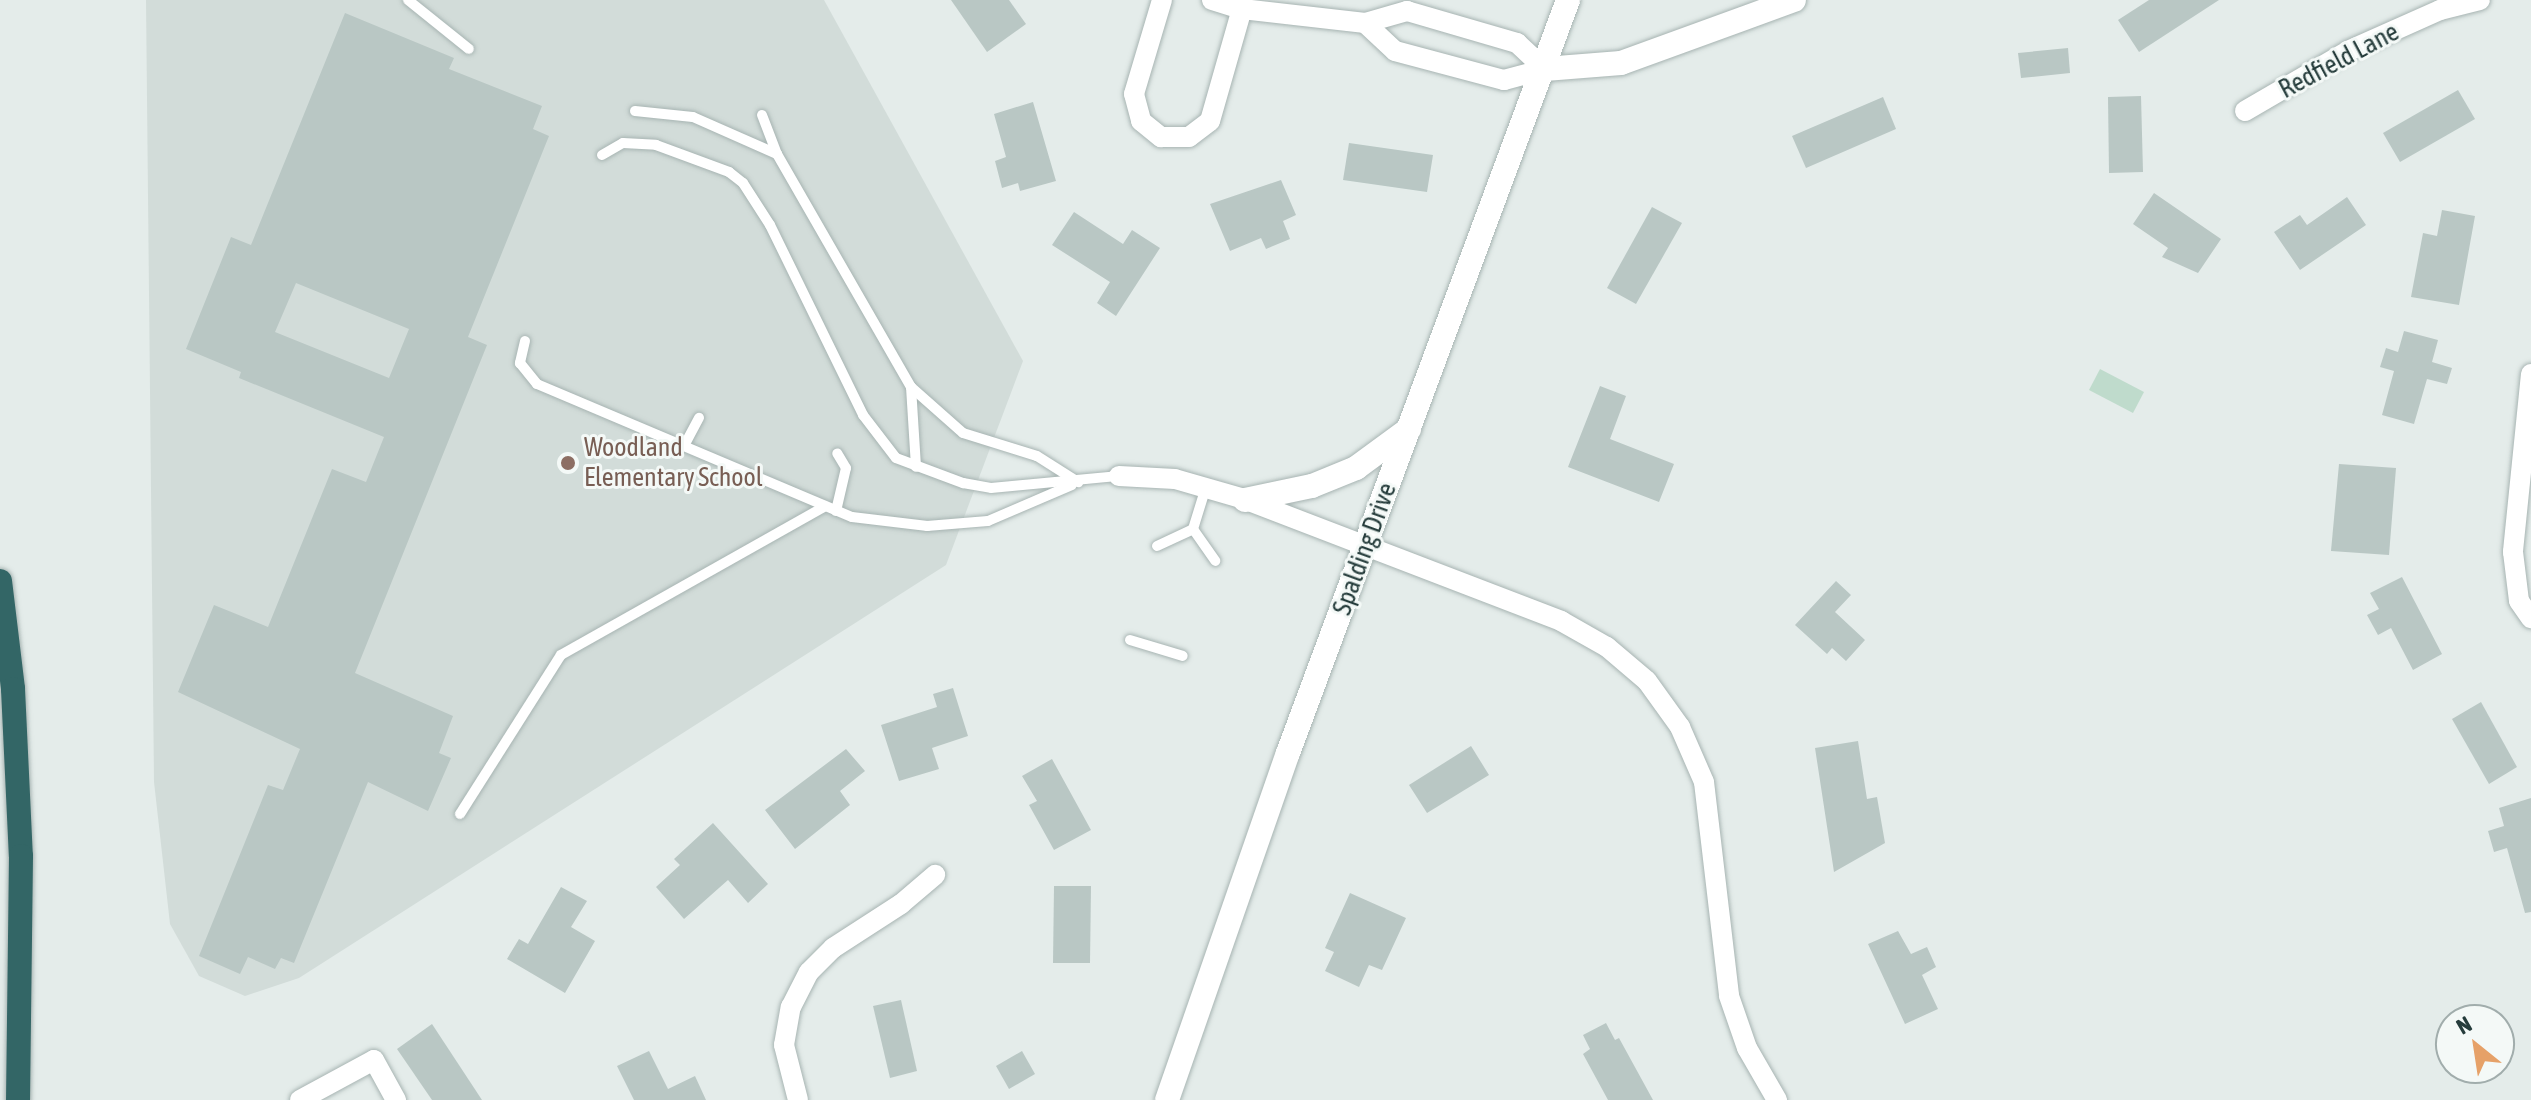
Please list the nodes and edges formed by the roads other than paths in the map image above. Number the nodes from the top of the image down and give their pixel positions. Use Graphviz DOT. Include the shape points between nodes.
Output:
graph roads {
  1 [pos="408,0"];
  2 [pos="1162,0"];
  3 [pos="1212,0"];
  4 [pos="1568,0"];
  5 [pos="1794,0"];
  6 [pos="2480,0"];
  7 [pos="1242,9"];
  8 [pos="1365,23"];
  9 [pos="469,49"];
  10 [pos="1545,69"];
  11 [pos="635,111"];
  12 [pos="2245,111"];
  13 [pos="762,115"];
  14 [pos="777,154"];
  15 [pos="602,155"];
  16 [pos="525,341"];
  17 [pos="2531,374"];
  18 [pos="911,387"];
  19 [pos="699,418"];
  20 [pos="1409,429"];
  21 [pos="684,446"];
  22 [pos="837,453"];
  23 [pos="916,467"];
  24 [pos="1119,476"];
  25 [pos="1078,482"];
  26 [pos="1206,487"];
  27 [pos="1245,500"];
  28 [pos="825,506"];
  29 [pos="836,511"];
  30 [pos="1193,529"];
  31 [pos="1157,546"];
  32 [pos="1364,549"];
  33 [pos="1215,561"];
  34 [pos="0,581"];
  35 [pos="2531,618"];
  36 [pos="1130,640"];
  37 [pos="1183,656"];
  38 [pos="460,814"];
  39 [pos="935,875"];
  40 [pos="18,1100"];
  41 [pos="300,1100"];
  42 [pos="396,1100"];
  43 [pos="798,1100"];
  44 [pos="1167,1100"];
  45 [pos="1777,1100"];
  1 -- 9 [label="lane"];
  2 -- 7 [label="street" via="1134,94 1141,121 1161,137 1189,137 1210,121"];
  3 -- 7 [label="street"];
  4 -- 10 [label="street, Spalding Drive"];
  5 -- 10 [label="street" via="1621,63"];
  6 -- 12 [label="street, Redfield Lane" via="2440,10 2348,51"];
  7 -- 8 [label="street"];
  8 -- 10 [label="street" via="1395,51 1504,80"];
  8 -- 10 [label="street" via="1407,11 1517,43"];
  10 -- 20 [label="street, Spalding Drive"];
  11 -- 14 [label="lane" via="693,117"];
  13 -- 14 [label="lane"];
  14 -- 18 [label="lane"];
  15 -- 23 [label="lane" via="623,143 640,142 729,172 743,183 770,225 863,415 896,458"];
  16 -- 21 [label="lane" via="520,363 537,384"];
  17 -- 35 [label="street" via="2513,552 2519,601"];
  18 -- 23 [label="lane"];
  18 -- 25 [label="lane" via="963,433 1037,456"];
  19 -- 21 [label="lane"];
  20 -- 27 [label="street" via="1356,468 1312,486"];
  20 -- 32 [label="street, Spalding Drive"];
  21 -- 28 [label="lane"];
  22 -- 29 [label="lane" via="846,468"];
  23 -- 25 [label="lane" via="991,488"];
  24 -- 25 [label="lane"];
  24 -- 26 [label="street" via="1175,479"];
  25 -- 29 [label="lane" via="988,521 927,526 865,520"];
  26 -- 27 [label="street"];
  26 -- 30 [label="lane"];
  27 -- 32 [label="street"];
  28 -- 29 [label="lane"];
  28 -- 38 [label="lane" via="561,655"];
  30 -- 31 [label="lane"];
  30 -- 33 [label="lane"];
  32 -- 44 [label="street, Spalding Drive"];
  32 -- 45 [label="street" via="1561,621 1607,647 1647,681 1680,727 1704,782 1729,996 1747,1048"];
  34 -- 40 [label="highway" via="13,689 21,856"];
  36 -- 37 [label="lane"];
  39 -- 43 [label="street" via="833,948 809,972 791,1007 784,1045"];
  41 -- 42 [label="street" via="374,1060"];
}
